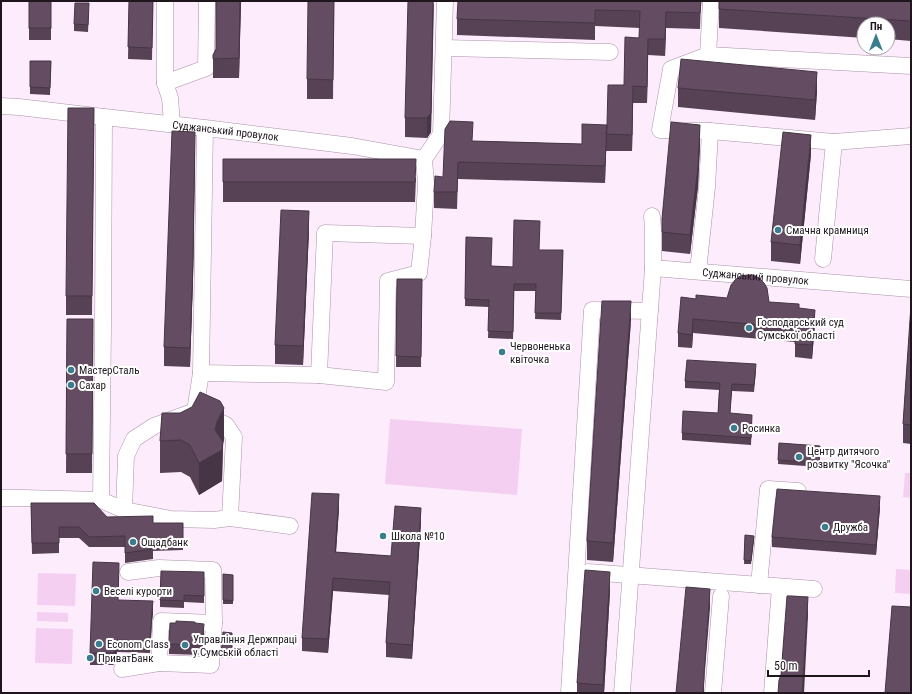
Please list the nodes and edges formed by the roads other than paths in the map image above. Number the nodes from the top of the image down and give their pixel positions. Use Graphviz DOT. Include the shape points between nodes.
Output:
graph roads {
  1 [pos="165,1"];
  2 [pos="207,1"];
  3 [pos="445,1"];
  4 [pos="711,1"];
  5 [pos="444,48"];
  6 [pos="610,52"];
  7 [pos="708,55"];
  8 [pos="911,66"];
  9 [pos="165,83"];
  10 [pos="1,106"];
  11 [pos="104,117"];
  12 [pos="172,124"];
  13 [pos="205,128"];
  14 [pos="710,131"];
  15 [pos="911,136"];
  16 [pos="834,142"];
  17 [pos="424,159"];
  18 [pos="652,216"];
  19 [pos="422,236"];
  20 [pos="823,259"];
  21 [pos="653,268"];
  22 [pos="698,271"];
  23 [pos="911,289"];
  24 [pos="650,311"];
  25 [pos="201,373"];
  26 [pos="319,375"];
  27 [pos="195,410"];
  28 [pos="815,493"];
  29 [pos="1,498"];
  30 [pos="101,500"];
  31 [pos="124,510"];
  32 [pos="230,518"];
  33 [pos="290,526"];
  34 [pos="576,571"];
  35 [pos="128,572"];
  36 [pos="630,575"];
  37 [pos="759,585"];
  38 [pos="780,586"];
  39 [pos="814,589"];
  40 [pos="721,596"];
  41 [pos="214,623"];
  42 [pos="159,663"];
  43 [pos="122,670"];
  44 [pos="569,693"];
  45 [pos="622,693"];
  46 [pos="714,693"];
  47 [pos="772,693"];
  1 -- 9 [label="street"];
  2 -- 9 [label="street" via="206,68"];
  3 -- 5 [label="street"];
  4 -- 7 [label="street"];
  5 -- 6 [label="street"];
  5 -- 17 [label="street" via="441,134"];
  7 -- 8 [label="street"];
  7 -- 14 [label="street" via="671,69 660,130"];
  9 -- 12 [label="street" via="170,98"];
  10 -- 11 [label="street, Суджанський провулок"];
  11 -- 12 [label="street, Суджанський провулок"];
  11 -- 30 [label="street"];
  12 -- 13 [label="street, Суджанський провулок"];
  13 -- 17 [label="street, Суджанський провулок" via="352,146"];
  13 -- 25 [label="street"];
  14 -- 16 [label="street"];
  14 -- 22 [label="street"];
  15 -- 16 [label="street"];
  16 -- 20 [label="street"];
  17 -- 19 [label="street" via="426,184"];
  18 -- 21 [label="street"];
  19 -- 26 [label="street" via="419,272 388,281 386,382"];
  19 -- 26 [label="street" via="325,233"];
  21 -- 22 [label="street, Суджанський провулок"];
  21 -- 24 [label="street"];
  22 -- 23 [label="street, Суджанський провулок"];
  24 -- 34 [label="street" via="592,310"];
  24 -- 36 [label="street"];
  25 -- 26 [label="street"];
  25 -- 27 [label="street"];
  27 -- 31 [label="street" via="154,426 134,439 126,456"];
  27 -- 32 [label="street" via="226,425 234,437"];
  28 -- 37 [label="street" via="768,489"];
  29 -- 30 [label="street"];
  30 -- 31 [label="street"];
  31 -- 32 [label="street" via="171,519"];
  32 -- 33 [label="street"];
  34 -- 36 [label="street"];
  34 -- 44 [label="street"];
  35 -- 41 [label="street" via="159,568 213,570"];
  36 -- 37 [label="street"];
  36 -- 45 [label="street"];
  37 -- 38 [label="street"];
  38 -- 39 [label="street"];
  38 -- 47 [label="street"];
  40 -- 46 [label="street"];
  41 -- 42 [label="street" via="211,665"];
  41 -- 42 [label="street" via="161,621"];
  42 -- 43 [label="street"];
}
